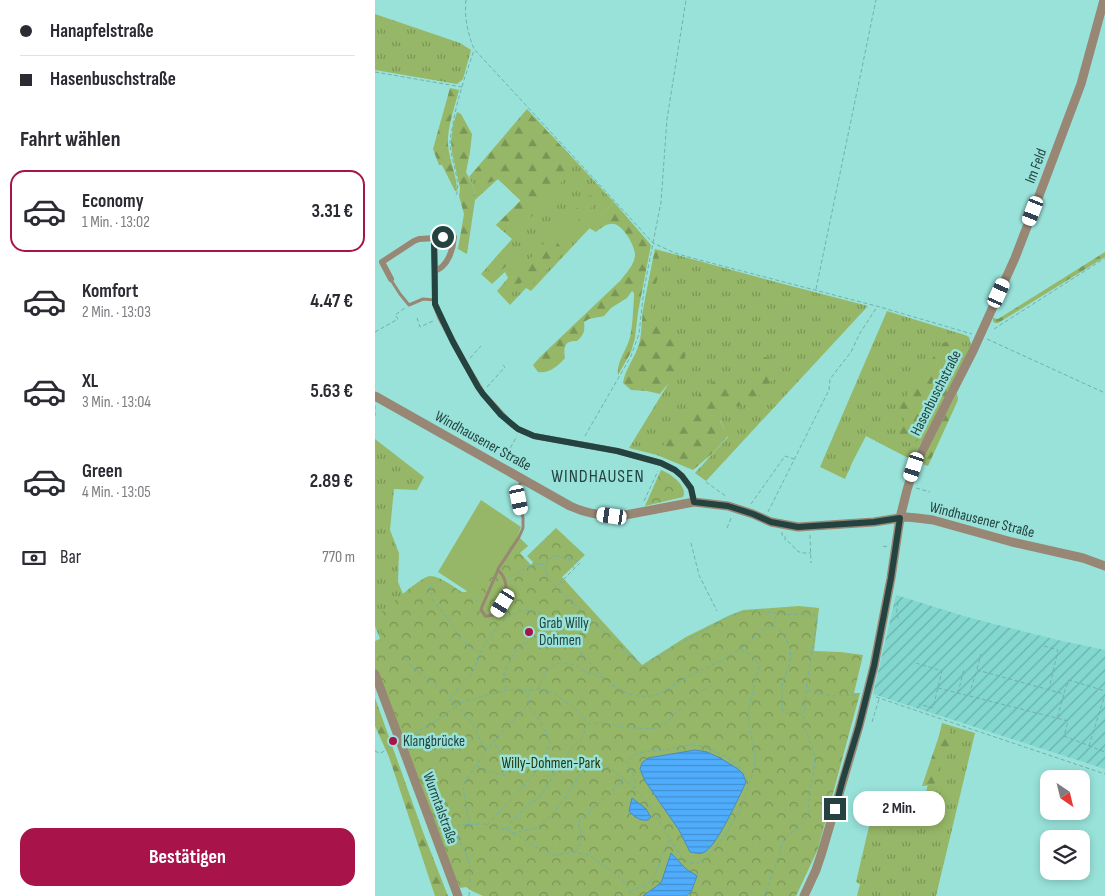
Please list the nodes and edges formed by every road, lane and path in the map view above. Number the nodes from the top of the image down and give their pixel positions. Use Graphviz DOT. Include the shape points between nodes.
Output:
graph roads {
  1 [pos="466,0"];
  2 [pos="686,0"];
  3 [pos="876,0"];
  4 [pos="1104,0"];
  5 [pos="474,49"];
  6 [pos="375,72"];
  7 [pos="462,87"];
  8 [pos="456,195"];
  9 [pos="434,238"];
  10 [pos="653,243"];
  11 [pos="1105,258"];
  12 [pos="435,271"];
  13 [pos="391,279"];
  14 [pos="815,290"];
  15 [pos="435,300"];
  16 [pos="878,306"];
  17 [pos="401,310"];
  18 [pos="417,318"];
  19 [pos="441,318"];
  20 [pos="992,329"];
  21 [pos="375,332"];
  22 [pos="979,336"];
  23 [pos="481,346"];
  24 [pos="464,362"];
  25 [pos="501,363"];
  26 [pos="481,391"];
  27 [pos="1105,393"];
  28 [pos="375,396"];
  29 [pos="513,443"];
  30 [pos="581,444"];
  31 [pos="506,455"];
  32 [pos="794,459"];
  33 [pos="661,463"];
  34 [pos="522,479"];
  35 [pos="706,482"];
  36 [pos="908,486"];
  37 [pos="930,492"];
  38 [pos="727,498"];
  39 [pos="694,502"];
  40 [pos="735,508"];
  41 [pos="642,512"];
  42 [pos="746,512"];
  43 [pos="900,518"];
  44 [pos="764,519"];
  45 [pos="782,525"];
  46 [pos="810,526"];
  47 [pos="727,528"];
  48 [pos="691,543"];
  49 [pos="811,553"];
  50 [pos="569,558"];
  51 [pos="811,563"];
  52 [pos="545,565"];
  53 [pos="1105,566"];
  54 [pos="575,569"];
  55 [pos="499,570"];
  56 [pos="513,575"];
  57 [pos="430,586"];
  58 [pos="556,587"];
  59 [pos="898,602"];
  60 [pos="717,611"];
  61 [pos="777,613"];
  62 [pos="900,620"];
  63 [pos="773,625"];
  64 [pos="535,636"];
  65 [pos="1044,646"];
  66 [pos="740,649"];
  67 [pos="481,652"];
  68 [pos="981,654"];
  69 [pos="406,658"];
  70 [pos="916,663"];
  71 [pos="964,669"];
  72 [pos="977,670"];
  73 [pos="375,674"];
  74 [pos="605,678"];
  75 [pos="711,685"];
  76 [pos="938,688"];
  77 [pos="539,689"];
  78 [pos="506,690"];
  79 [pos="806,690"];
  80 [pos="1049,690"];
  81 [pos="526,691"];
  82 [pos="1105,692"];
  83 [pos="867,694"];
  84 [pos="958,694"];
  85 [pos="1064,694"];
  86 [pos="968,696"];
  87 [pos="451,698"];
  88 [pos="879,698"];
  89 [pos="528,704"];
  90 [pos="919,704"];
  91 [pos="456,705"];
  92 [pos="804,714"];
  93 [pos="1057,719"];
  94 [pos="872,722"];
  95 [pos="586,724"];
  96 [pos="493,742"];
  97 [pos="1089,746"];
  98 [pos="487,749"];
  99 [pos="375,751"];
  100 [pos="1105,752"];
  101 [pos="476,766"];
  102 [pos="1105,774"];
  103 [pos="623,780"];
  104 [pos="749,781"];
  105 [pos="635,789"];
  106 [pos="469,824"];
  107 [pos="487,825"];
  108 [pos="506,829"];
  109 [pos="512,833"];
  110 [pos="670,840"];
  111 [pos="575,852"];
  112 [pos="630,891"];
  113 [pos="458,896"];
  114 [pos="469,896"];
  115 [pos="629,896"];
  116 [pos="764,896"];
  117 [pos="804,896"];
  1 -- 5 [label="path" via="464,11"];
  2 -- 10 [label="path" via="667,119 661,202"];
  3 -- 14 [label="path"];
  4 -- 22 [label="street, Im Feld" via="1081,84 1015,258"];
  5 -- 7 [label="path"];
  5 -- 10 [label="path"];
  6 -- 7 [label="path"];
  7 -- 8 [label="path" via="450,141 459,187"];
  9 -- 12 [label="street"];
  9 -- 12 [label="street" via="454,236 451,255 441,269"];
  9 -- 13 [label="street" via="414,241 382,262"];
  10 -- 14 [label="path" via="692,258"];
  10 -- 30 [label="path" via="635,346"];
  11 -- 20 [label="path"];
  12 -- 15 [label="street"];
  13 -- 15 [label="lane" via="409,305 423,299"];
  14 -- 16 [label="path"];
  15 -- 19 [label="street"];
  16 -- 22 [label="path"];
  16 -- 32 [label="path" via="851,352 830,379 829,390"];
  17 -- 21 [label="path" via="395,315 398,320"];
  18 -- 19 [label="path" via="420,326"];
  19 -- 24 [label="street"];
  22 -- 27 [label="path"];
  22 -- 36 [label="street, Hasenbuschstraße" via="914,467"];
  23 -- 24 [label="path"];
  24 -- 26 [label="street"];
  25 -- 26 [label="path" via="505,367"];
  26 -- 30 [label="street" via="518,429 534,436"];
  28 -- 34 [label="street, Windhausener Straße"];
  29 -- 31 [label="path"];
  30 -- 33 [label="street"];
  32 -- 42 [label="path" via="785,456"];
  32 -- 44 [label="path"];
  33 -- 39 [label="street" via="682,476 691,488"];
  33 -- 41 [label="path"];
  34 -- 41 [label="street, Windhausener Straße" via="579,510 612,516"];
  34 -- 55 [label="lane" via="518,488 523,528"];
  35 -- 38 [label="path"];
  36 -- 37 [label="path"];
  36 -- 43 [label="street, Hasenbuschstraße"];
  39 -- 40 [label="street, Windhausener Straße"];
  39 -- 41 [label="street, Windhausener Straße"];
  40 -- 42 [label="street, Windhausener Straße"];
  40 -- 47 [label="path"];
  42 -- 44 [label="street, Windhausener Straße"];
  43 -- 46 [label="street, Windhausener Straße"];
  43 -- 53 [label="street, Windhausener Straße" via="933,520"];
  43 -- 83 [label="street, Hasenbuschstraße"];
  44 -- 45 [label="street, Windhausener Straße"];
  45 -- 46 [label="street, Windhausener Straße"];
  45 -- 49 [label="path" via="782,535 796,551"];
  46 -- 49 [label="path"];
  48 -- 60 [label="path" via="699,575"];
  49 -- 51 [label="path"];
  50 -- 52 [label="path" via="553,557"];
  50 -- 54 [label="path"];
  50 -- 54 [label="path" via="581,563"];
  52 -- 56 [label="path" via="535,565"];
  52 -- 58 [label="path" via="548,578"];
  54 -- 58 [label="path"];
  55 -- 55 [label="lane" via="481,609 485,616 497,613 503,603 505,580"];
  57 -- 67 [label="path" via="431,599 460,638 470,648"];
  58 -- 61 [label="path" via="643,668 727,618 743,612"];
  59 -- 62 [label="path" via="896,612"];
  61 -- 63 [label="path"];
  61 -- 79 [label="path" via="813,614 817,621"];
  63 -- 66 [label="path"];
  63 -- 92 [label="path" via="781,631 791,651 783,681 783,713"];
  64 -- 78 [label="path" via="514,653 504,673"];
  65 -- 80 [label="path" via="1057,650"];
  66 -- 74 [label="path" via="651,696 633,696"];
  66 -- 104 [label="path" via="754,657 759,666 749,707 755,757"];
  67 -- 74 [label="path" via="508,616 529,610 551,621"];
  67 -- 87 [label="path" via="472,673"];
  68 -- 72 [label="path"];
  69 -- 87 [label="path" via="411,666"];
  70 -- 76 [label="path" via="942,670"];
  71 -- 84 [label="path"];
  72 -- 80 [label="path"];
  72 -- 86 [label="path"];
  73 -- 113 [label="street, Wurmtalstraße"];
  74 -- 77 [label="path" via="577,666 558,663 545,673"];
  75 -- 95 [label="path" via="666,723 653,728"];
  76 -- 84 [label="path"];
  76 -- 90 [label="path" via="933,708"];
  77 -- 81 [label="path"];
  77 -- 95 [label="path" via="563,698 580,713"];
  78 -- 81 [label="path"];
  78 -- 91 [label="path"];
  79 -- 83 [label="path" via="831,696"];
  79 -- 92 [label="path"];
  80 -- 85 [label="path"];
  81 -- 89 [label="path"];
  82 -- 85 [label="path" via="1069,680"];
  82 -- 97 [label="path"];
  83 -- 88 [label="path"];
  83 -- 117 [label="street, Hasenbuschstraße" via="831,824"];
  84 -- 86 [label="path"];
  85 -- 93 [label="path"];
  86 -- 93 [label="path"];
  87 -- 91 [label="path" via="450,701"];
  88 -- 94 [label="path"];
  88 -- 102 [label="path"];
  89 -- 96 [label="path"];
  89 -- 107 [label="path" via="545,730 549,748 531,778"];
  91 -- 98 [label="path"];
  91 -- 99 [label="path, bridge" via="414,734 393,742 383,752"];
  92 -- 116 [label="path" via="803,722 815,757 809,811 803,823 781,844"];
  93 -- 97 [label="path" via="1068,721 1064,736"];
  95 -- 108 [label="path" via="582,738 540,797"];
  96 -- 98 [label="path"];
  96 -- 101 [label="path" via="512,764 511,768 504,775"];
  97 -- 100 [label="path"];
  98 -- 101 [label="path"];
  101 -- 106 [label="path" via="463,785"];
  103 -- 105 [label="path"];
  103 -- 109 [label="path" via="610,768 600,764 591,766 546,819 536,827"];
  103 -- 111 [label="path" via="580,819 581,842"];
  104 -- 105 [label="path" via="739,766 696,745 643,751 627,760 636,782"];
  104 -- 110 [label="path" via="741,809 725,836 704,860 696,864 681,858"];
  105 -- 110 [label="path" via="650,806"];
  106 -- 107 [label="path"];
  106 -- 114 [label="path" via="457,825 457,834 468,860"];
  107 -- 108 [label="path"];
  108 -- 109 [label="path"];
  109 -- 111 [label="path" via="553,855"];
  110 -- 112 [label="path" via="651,880"];
  111 -- 112 [label="path" via="589,856 616,874"];
  112 -- 115 [label="path"];
}
